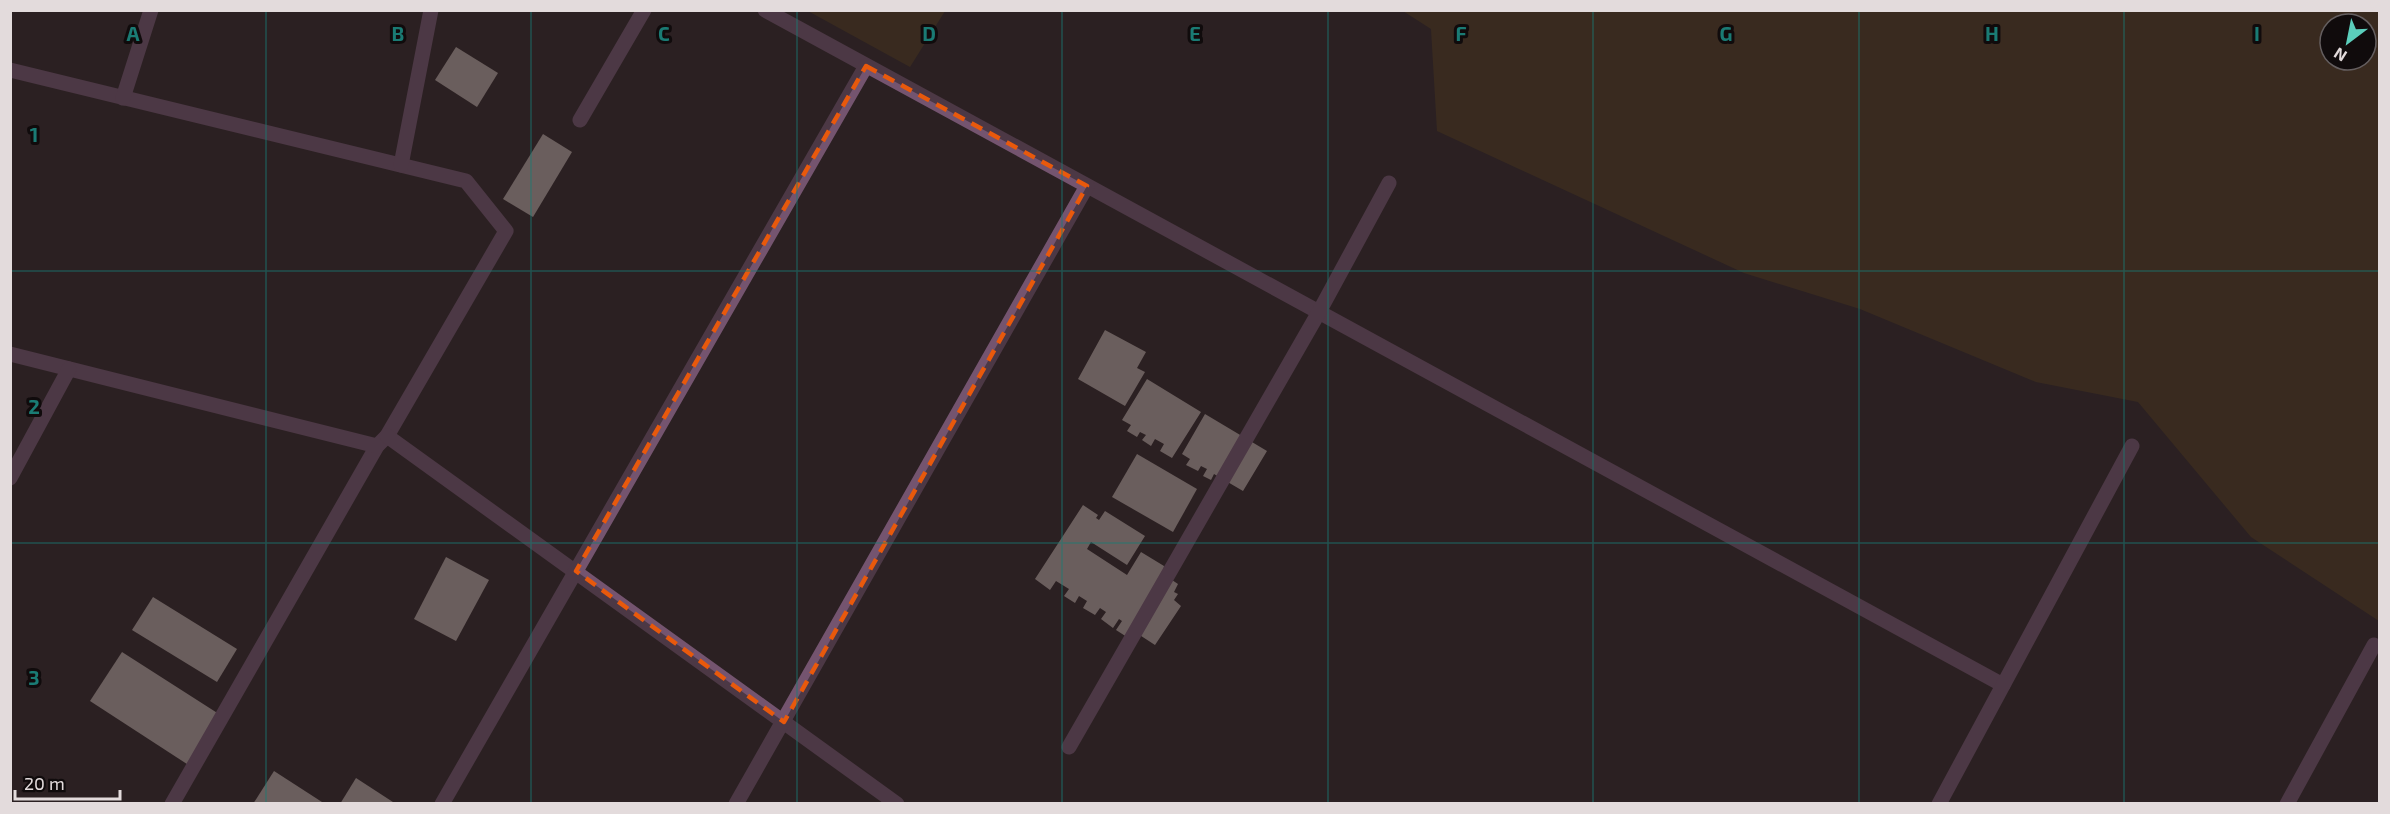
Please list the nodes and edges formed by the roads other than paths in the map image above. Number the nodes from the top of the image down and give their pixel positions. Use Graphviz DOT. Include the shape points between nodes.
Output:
graph roads {
  1 [pos="152,10"];
  2 [pos="431,10"];
  3 [pos="644,10"];
  4 [pos="765,10"];
  5 [pos="866,66"];
  6 [pos="10,70"];
  7 [pos="123,98"];
  8 [pos="580,120"];
  9 [pos="401,165"];
  10 [pos="1389,183"];
  11 [pos="1087,186"];
  12 [pos="1319,312"];
  13 [pos="10,354"];
  14 [pos="69,369"];
  15 [pos="382,441"];
  16 [pos="2132,446"];
  17 [pos="10,478"];
  18 [pos="576,571"];
  19 [pos="2374,645"];
  20 [pos="2003,685"];
  21 [pos="784,722"];
  22 [pos="1069,747"];
  23 [pos="172,804"];
  24 [pos="442,804"];
  25 [pos="736,804"];
  26 [pos="897,804"];
  27 [pos="1939,804"];
  28 [pos="2287,804"];
  1 -- 7 [label="street"];
  2 -- 9 [label="street"];
  3 -- 8 [label="street"];
  4 -- 5 [label="street"];
  5 -- 11 [label="street"];
  5 -- 18 [label="street"];
  6 -- 7 [label="street"];
  7 -- 9 [label="street"];
  9 -- 15 [label="street" via="466,181 506,231"];
  10 -- 12 [label="street"];
  11 -- 12 [label="street"];
  11 -- 21 [label="street"];
  12 -- 20 [label="street"];
  12 -- 22 [label="street"];
  13 -- 14 [label="street"];
  14 -- 15 [label="street"];
  14 -- 17 [label="street"];
  15 -- 18 [label="street"];
  15 -- 23 [label="street"];
  16 -- 20 [label="street"];
  18 -- 21 [label="street"];
  18 -- 24 [label="street"];
  19 -- 28 [label="street"];
  20 -- 27 [label="street"];
  21 -- 25 [label="street"];
  21 -- 26 [label="street"];
}
